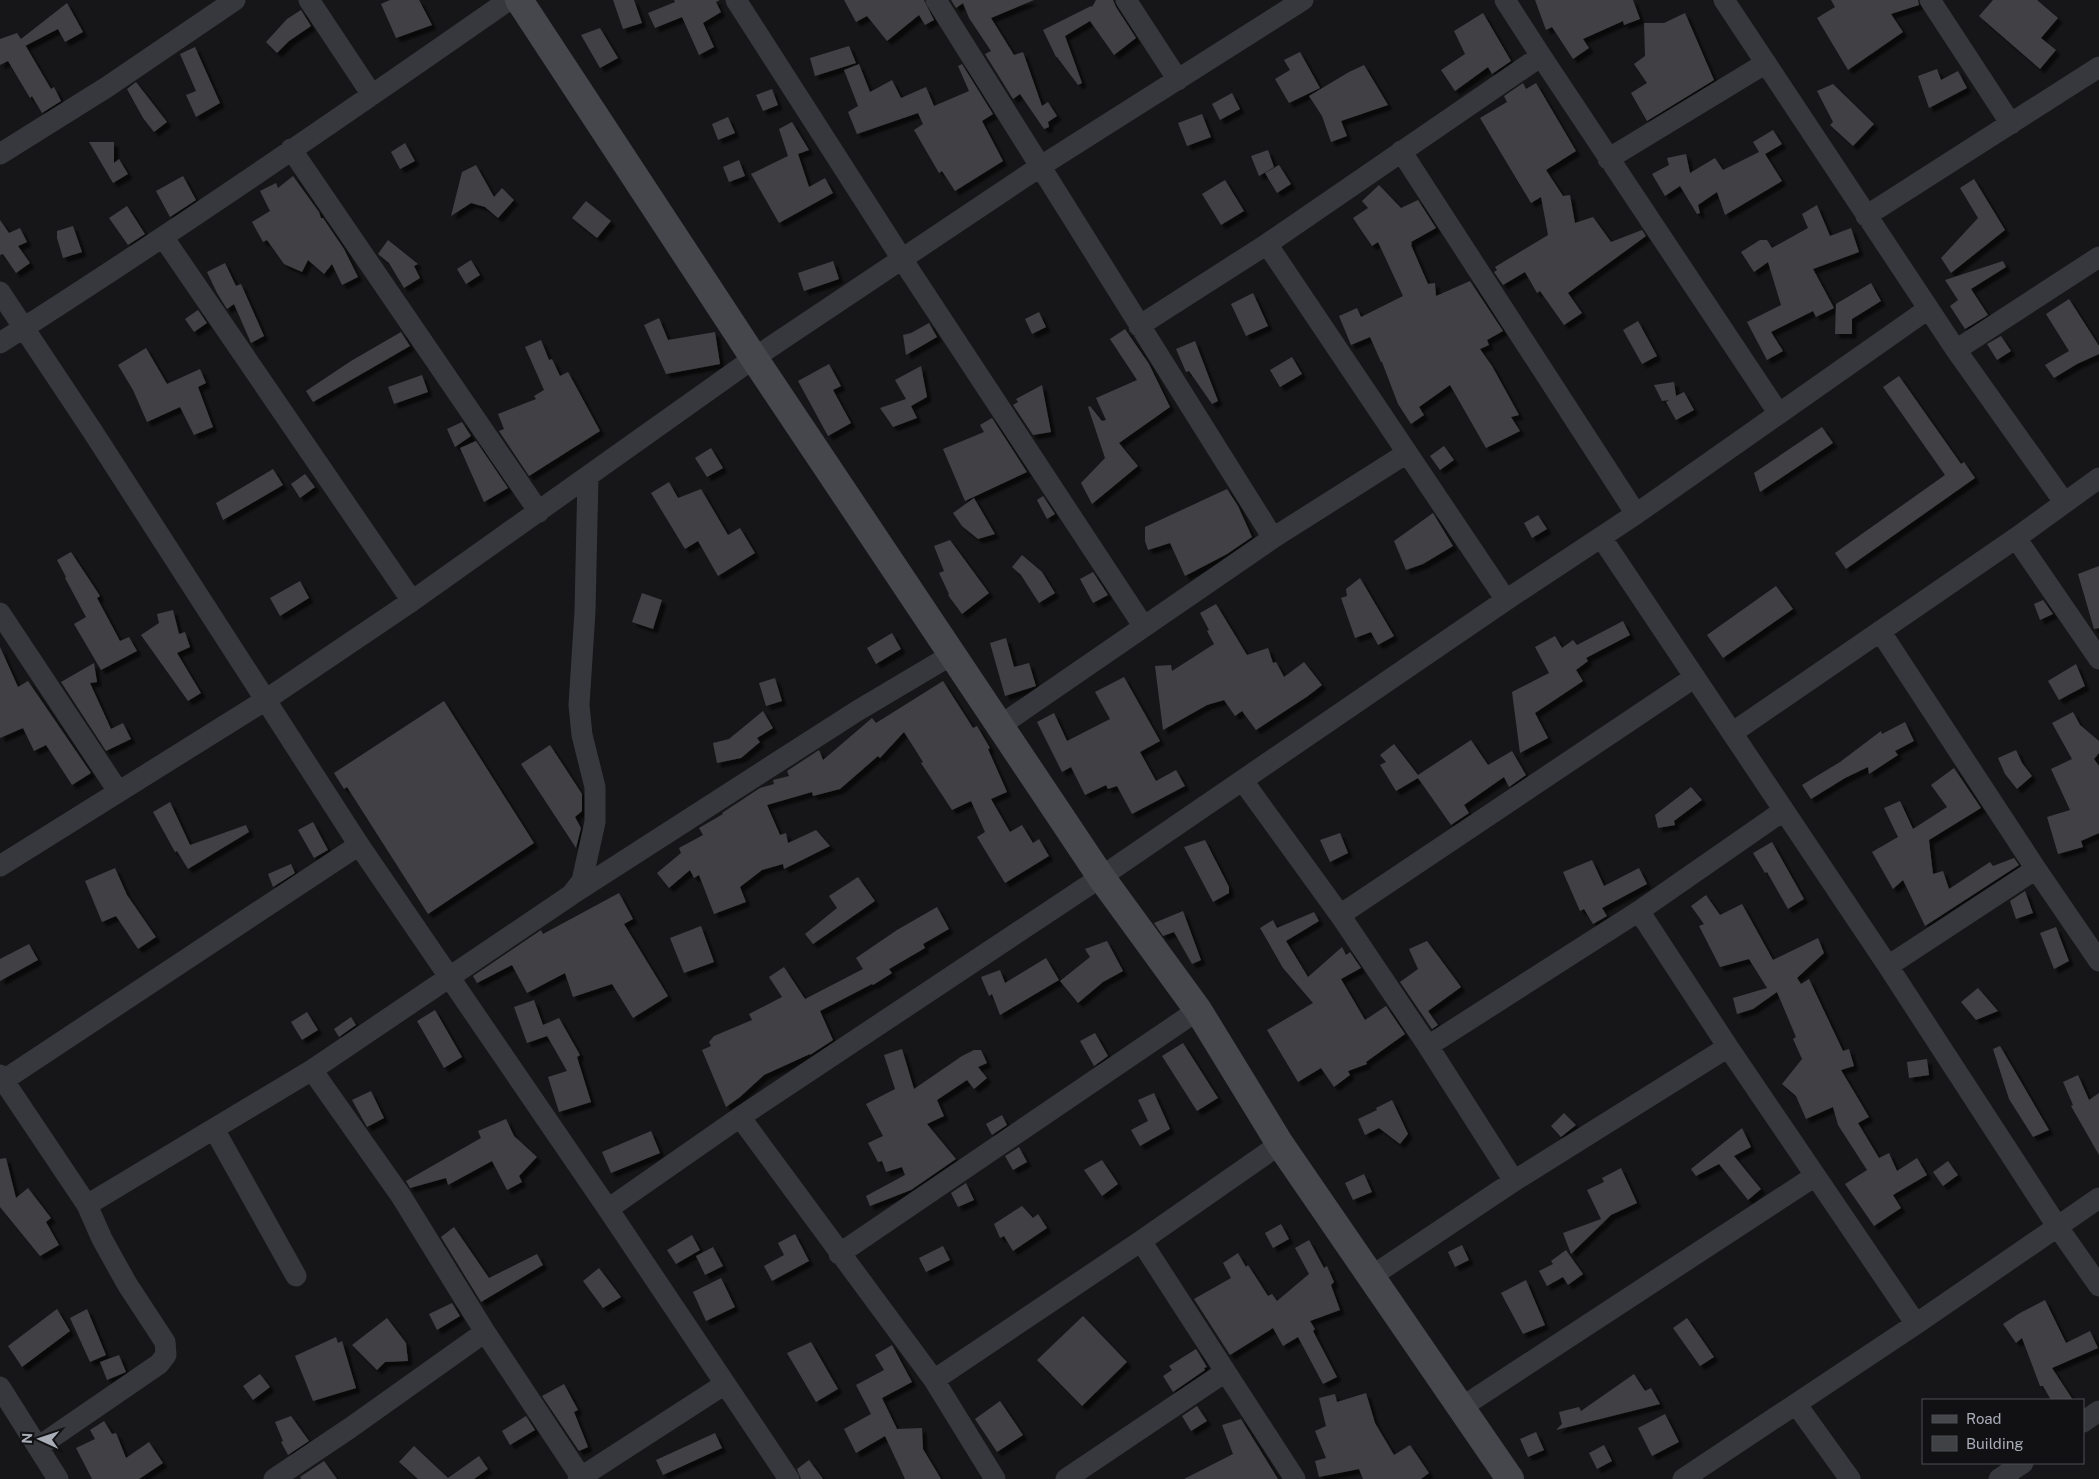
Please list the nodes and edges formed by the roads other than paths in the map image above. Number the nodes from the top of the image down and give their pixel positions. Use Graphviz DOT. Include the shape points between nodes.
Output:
graph roads {
  1 [pos="236,0"];
  2 [pos="309,0"];
  3 [pos="509,0"];
  4 [pos="519,0"];
  5 [pos="736,0"];
  6 [pos="936,0"];
  7 [pos="1126,0"];
  8 [pos="1303,0"];
  9 [pos="1505,0"];
  10 [pos="1724,0"];
  11 [pos="1930,0"];
  12 [pos="1540,56"];
  13 [pos="1766,63"];
  14 [pos="2099,67"];
  15 [pos="1178,80"];
  16 [pos="372,95"];
  17 [pos="2011,124"];
  18 [pos="291,149"];
  19 [pos="1402,151"];
  20 [pos="0,154"];
  21 [pos="1608,158"];
  22 [pos="1041,166"];
  23 [pos="1866,216"];
  24 [pos="163,237"];
  25 [pos="1267,244"];
  26 [pos="2099,257"];
  27 [pos="902,259"];
  28 [pos="0,292"];
  29 [pos="1928,308"];
  30 [pos="1139,326"];
  31 [pos="24,328"];
  32 [pos="0,343"];
  33 [pos="1956,350"];
  34 [pos="754,358"];
  35 [pos="1779,414"];
  36 [pos="1407,453"];
  37 [pos="588,476"];
  38 [pos="2099,478"];
  39 [pos="2064,502"];
  40 [pos="539,512"];
  41 [pos="1636,514"];
  42 [pos="1601,537"];
  43 [pos="1274,538"];
  44 [pos="2016,538"];
  45 [pos="1506,600"];
  46 [pos="412,601"];
  47 [pos="0,613"];
  48 [pos="1144,627"];
  49 [pos="1880,631"];
  50 [pos="953,654"];
  51 [pos="2099,659"];
  52 [pos="1695,677"];
  53 [pos="264,701"];
  54 [pos="1001,726"];
  55 [pos="1732,733"];
  56 [pos="1242,781"];
  57 [pos="118,791"];
  58 [pos="1783,811"];
  59 [pos="359,845"];
  60 [pos="0,866"];
  61 [pos="2036,869"];
  62 [pos="1101,877"];
  63 [pos="571,895"];
  64 [pos="1639,911"];
  65 [pos="1340,915"];
  66 [pos="2099,961"];
  67 [pos="1888,966"];
  68 [pos="449,978"];
  69 [pos="1198,1010"];
  70 [pos="1428,1046"];
  71 [pos="1728,1047"];
  72 [pos="312,1070"];
  73 [pos="2,1077"];
  74 [pos="740,1117"];
  75 [pos="214,1129"];
  76 [pos="1280,1144"];
  77 [pos="1815,1176"];
  78 [pos="1514,1181"];
  79 [pos="2099,1198"];
  80 [pos="86,1206"];
  81 [pos="608,1209"];
  82 [pos="2057,1226"];
  83 [pos="1141,1241"];
  84 [pos="840,1254"];
  85 [pos="296,1276"];
  86 [pos="1372,1276"];
  87 [pos="2099,1286"];
  88 [pos="1916,1324"];
  89 [pos="485,1332"];
  90 [pos="1225,1372"];
  91 [pos="934,1380"];
  92 [pos="725,1384"];
  93 [pos="0,1387"];
  94 [pos="1796,1404"];
  95 [pos="1462,1407"];
  96 [pos="2099,1411"];
  97 [pos="2084,1421"];
  98 [pos="38,1447"];
  99 [pos="2022,1464"];
  100 [pos="580,1478"];
  101 [pos="58,1479"];
  102 [pos="274,1479"];
  103 [pos="789,1479"];
  104 [pos="995,1479"];
  105 [pos="1066,1479"];
  106 [pos="1295,1479"];
  107 [pos="1510,1479"];
  108 [pos="1684,1479"];
  109 [pos="1850,1479"];
  110 [pos="1999,1479"];
  1 -- 20 [label="street"];
  2 -- 16 [label="street"];
  3 -- 16 [label="street"];
  4 -- 34 [label="street"];
  5 -- 27 [label="street"];
  6 -- 22 [label="street"];
  7 -- 15 [label="street"];
  8 -- 15 [label="street"];
  9 -- 12 [label="street"];
  10 -- 13 [label="street"];
  11 -- 17 [label="street"];
  12 -- 19 [label="street"];
  12 -- 21 [label="street"];
  13 -- 21 [label="street"];
  13 -- 23 [label="street"];
  14 -- 17 [label="street"];
  15 -- 22 [label="street"];
  16 -- 18 [label="street"];
  17 -- 23 [label="street"];
  18 -- 24 [label="street"];
  18 -- 40 [label="street"];
  19 -- 25 [label="street"];
  19 -- 41 [label="street"];
  21 -- 35 [label="street"];
  22 -- 27 [label="street"];
  22 -- 30 [label="street"];
  23 -- 29 [label="street"];
  24 -- 31 [label="street"];
  24 -- 46 [label="street"];
  25 -- 30 [label="street"];
  25 -- 36 [label="street"];
  26 -- 33 [label="street"];
  27 -- 34 [label="street"];
  27 -- 48 [label="street"];
  28 -- 31 [label="street"];
  29 -- 33 [label="street"];
  29 -- 35 [label="street"];
  30 -- 43 [label="street"];
  31 -- 32 [label="street"];
  31 -- 53 [label="street"];
  33 -- 39 [label="street"];
  34 -- 37 [label="street"];
  34 -- 50 [label="street"];
  35 -- 41 [label="street"];
  36 -- 43 [label="street"];
  36 -- 45 [label="street"];
  37 -- 40 [label="street"];
  37 -- 63 [label="street" via="586,610 579,705 582,735 596,788 595,822 582,881"];
  38 -- 39 [label="street"];
  39 -- 44 [label="street"];
  40 -- 46 [label="street"];
  41 -- 42 [label="street"];
  42 -- 45 [label="street"];
  42 -- 52 [label="street"];
  43 -- 48 [label="street"];
  44 -- 49 [label="street"];
  44 -- 51 [label="street"];
  45 -- 56 [label="street"];
  46 -- 53 [label="street"];
  47 -- 57 [label="street"];
  48 -- 54 [label="street"];
  49 -- 55 [label="street"];
  49 -- 61 [label="street"];
  50 -- 54 [label="street"];
  50 -- 63 [label="street" via="857,711"];
  52 -- 55 [label="street"];
  52 -- 65 [label="street"];
  53 -- 57 [label="street"];
  53 -- 59 [label="street"];
  54 -- 62 [label="street"];
  55 -- 58 [label="street"];
  56 -- 62 [label="street"];
  56 -- 65 [label="street"];
  57 -- 60 [label="street"];
  58 -- 64 [label="street"];
  58 -- 67 [label="street"];
  59 -- 68 [label="street"];
  59 -- 73 [label="street"];
  61 -- 66 [label="street"];
  61 -- 67 [label="street"];
  62 -- 69 [label="street"];
  62 -- 74 [label="street"];
  63 -- 68 [label="street"];
  64 -- 70 [label="street"];
  64 -- 71 [label="street"];
  65 -- 70 [label="street"];
  67 -- 82 [label="street"];
  68 -- 72 [label="street"];
  68 -- 81 [label="street"];
  69 -- 76 [label="street"];
  69 -- 84 [label="street"];
  70 -- 78 [label="street"];
  71 -- 77 [label="street"];
  71 -- 78 [label="street"];
  72 -- 75 [label="street"];
  72 -- 89 [label="street" via="401,1196"];
  73 -- 80 [label="street"];
  74 -- 81 [label="street"];
  74 -- 84 [label="street"];
  75 -- 80 [label="street"];
  75 -- 85 [label="street"];
  76 -- 83 [label="street"];
  76 -- 86 [label="street"];
  77 -- 88 [label="street"];
  77 -- 95 [label="street"];
  78 -- 86 [label="street"];
  79 -- 82 [label="street"];
  80 -- 98 [label="street" via="127,1284 165,1342 166,1355 158,1364"];
  81 -- 92 [label="street"];
  82 -- 87 [label="street"];
  82 -- 88 [label="street"];
  83 -- 90 [label="street"];
  83 -- 91 [label="street"];
  84 -- 91 [label="street"];
  86 -- 95 [label="street"];
  88 -- 94 [label="street"];
  89 -- 100 [label="street"];
  89 -- 102 [label="street"];
  90 -- 105 [label="street"];
  90 -- 106 [label="street"];
  91 -- 104 [label="street"];
  92 -- 100 [label="street"];
  92 -- 103 [label="street"];
  93 -- 98 [label="street"];
  94 -- 108 [label="street"];
  94 -- 109 [label="street"];
  95 -- 107 [label="street"];
  96 -- 97 [label="street"];
  98 -- 101 [label="street"];
  99 -- 110 [label="street"];
}
